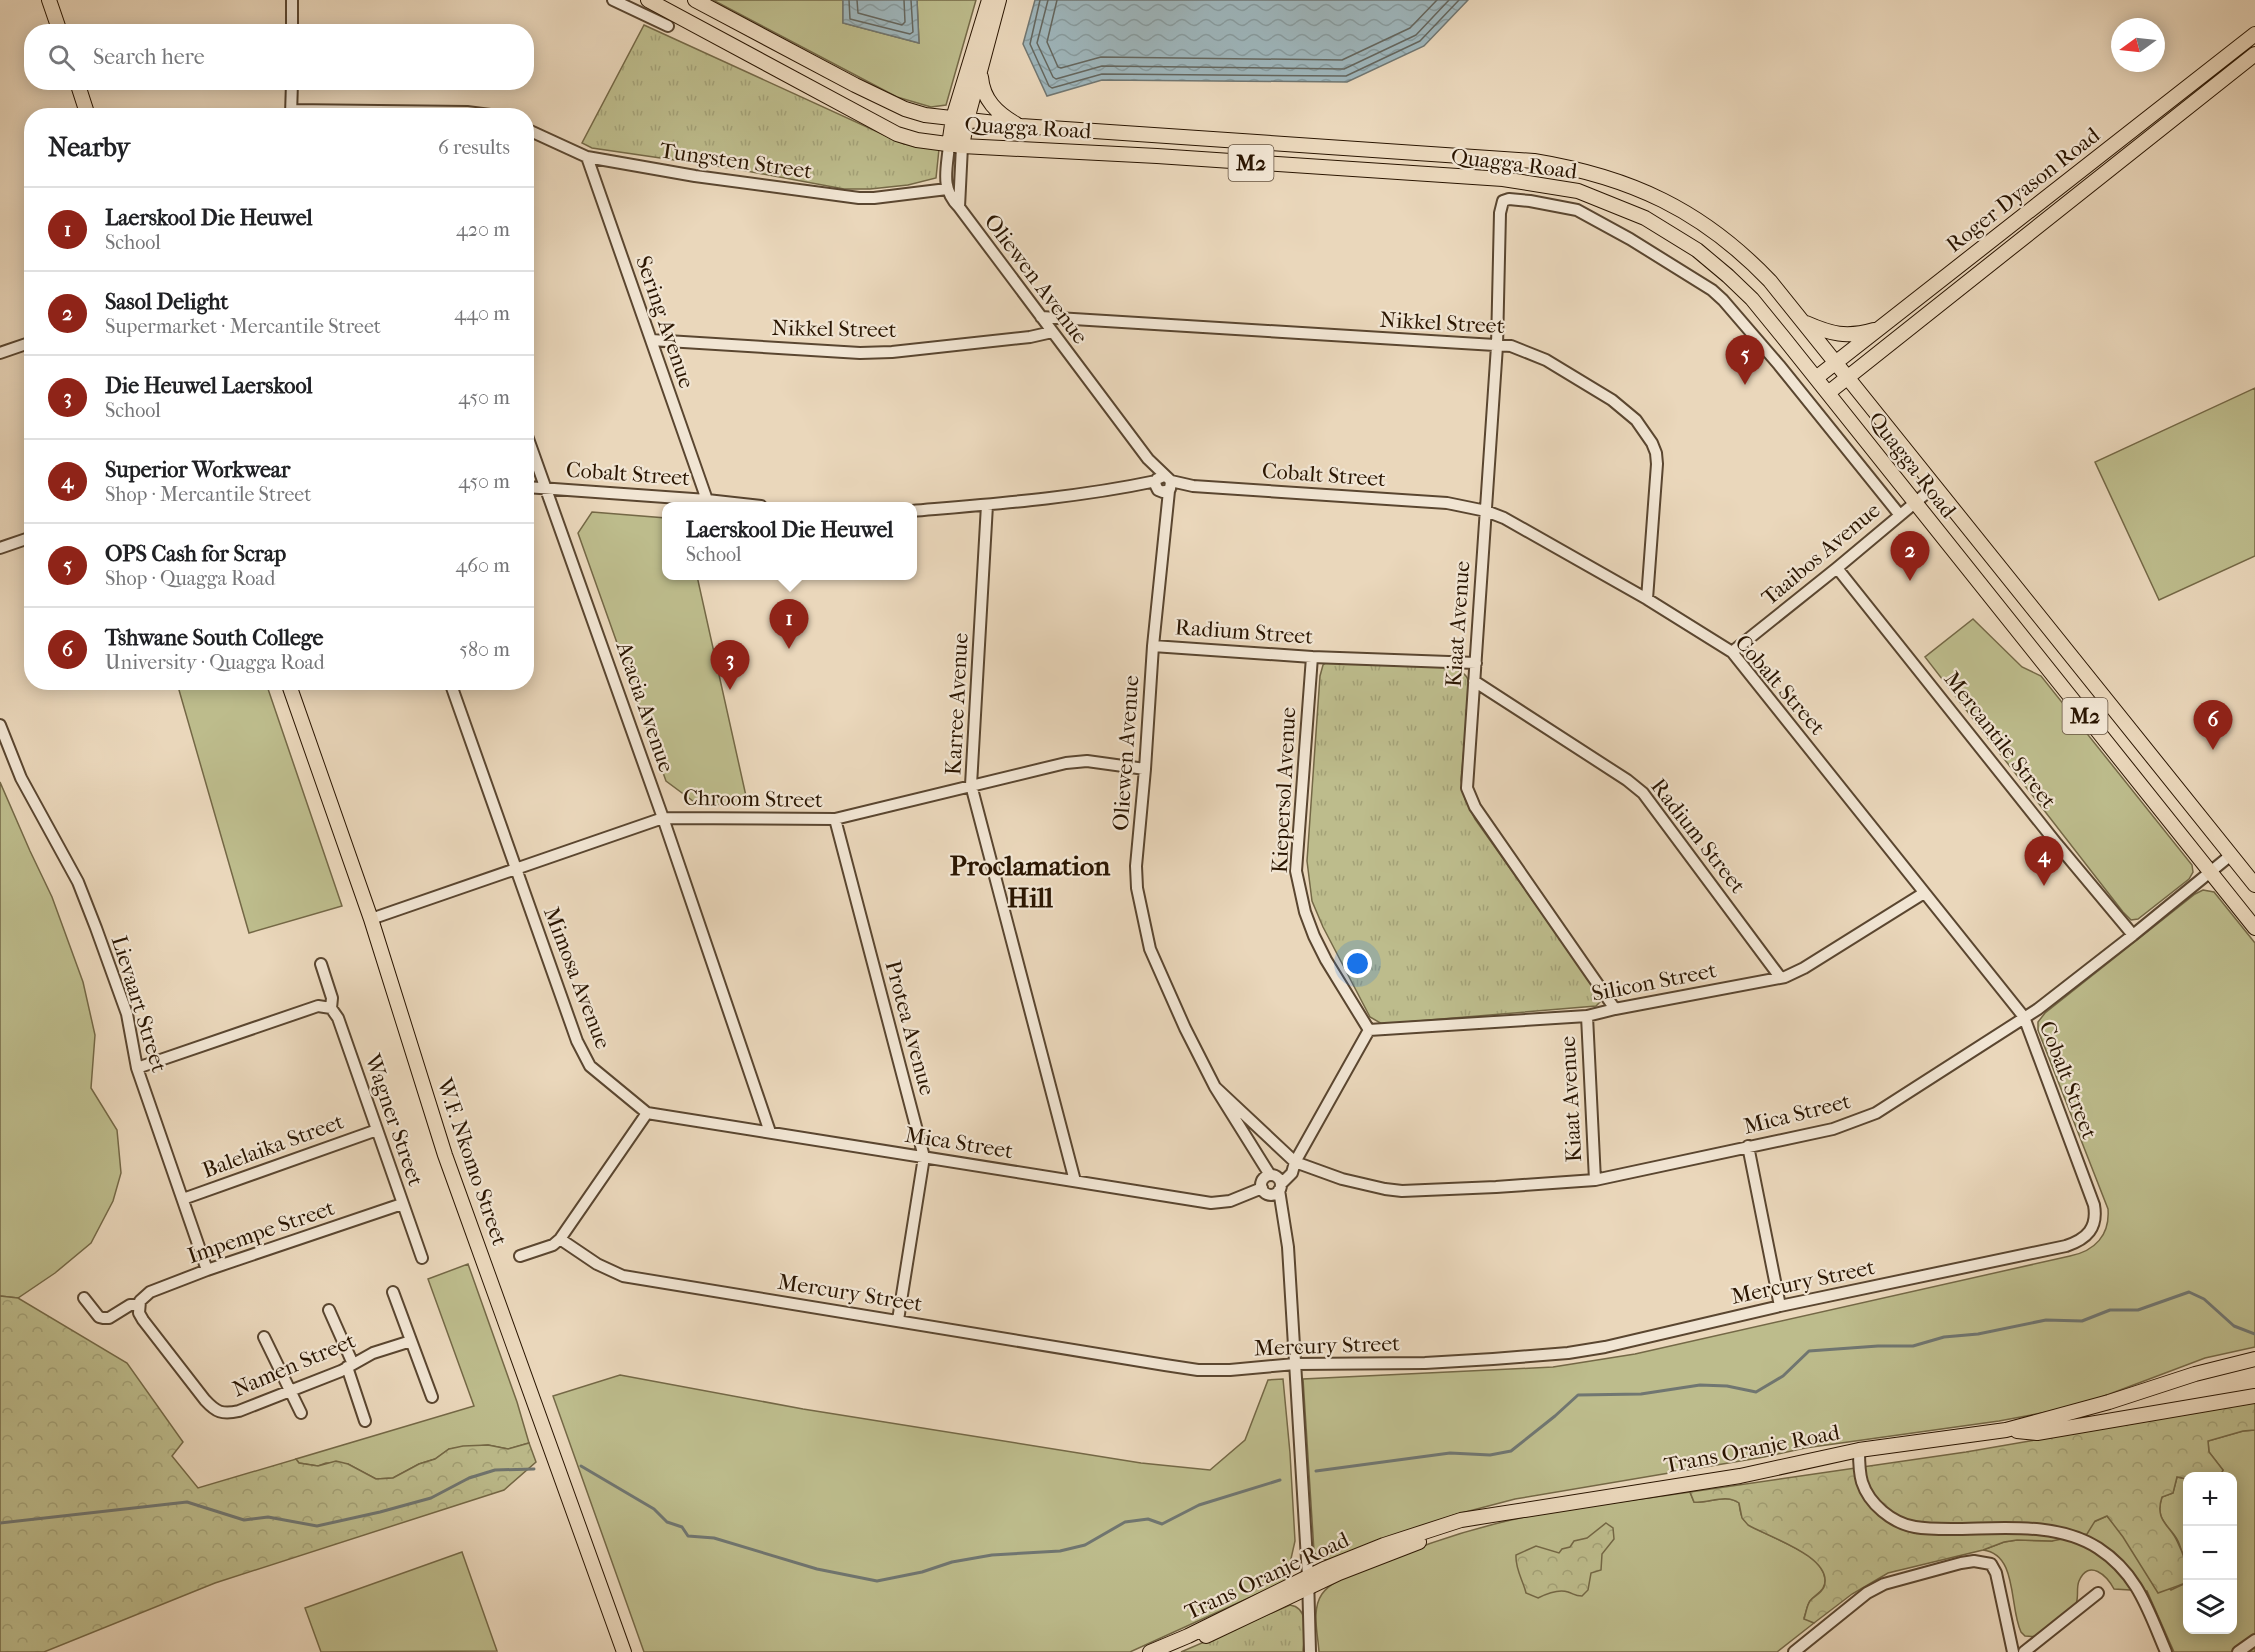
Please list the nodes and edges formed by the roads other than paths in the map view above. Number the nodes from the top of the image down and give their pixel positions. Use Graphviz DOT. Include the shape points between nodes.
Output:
graph roads {
  1 [pos="49,0"];
  2 [pos="292,0"];
  3 [pos="613,0"];
  4 [pos="648,0"];
  5 [pos="695,0"];
  6 [pos="989,0"];
  7 [pos="999,0"];
  8 [pos="57,24"];
  9 [pos="292,24"];
  10 [pos="668,26"];
  11 [pos="2255,34"];
  12 [pos="2255,54"];
  13 [pos="981,69"];
  14 [pos="80,90"];
  15 [pos="292,90"];
  16 [pos="85,108"];
  17 [pos="291,108"];
  18 [pos="960,119"];
  19 [pos="1021,126"];
  20 [pos="534,133"];
  21 [pos="956,145"];
  22 [pos="587,157"];
  23 [pos="947,189"];
  24 [pos="959,207"];
  25 [pos="1041,317"];
  26 [pos="1804,322"];
  27 [pos="1880,329"];
  28 [pos="1052,332"];
  29 [pos="651,340"];
  30 [pos="24,345"];
  31 [pos="1497,346"];
  32 [pos="0,353"];
  33 [pos="1835,364"];
  34 [pos="1816,378"];
  35 [pos="1846,378"];
  36 [pos="1828,393"];
  37 [pos="534,454"];
  38 [pos="1163,485"];
  39 [pos="1935,486"];
  40 [pos="534,487"];
  41 [pos="547,488"];
  42 [pos="707,500"];
  43 [pos="722,502"];
  44 [pos="1916,504"];
  45 [pos="987,505"];
  46 [pos="917,511"];
  47 [pos="1486,511"];
  48 [pos="1899,514"];
  49 [pos="24,540"];
  50 [pos="0,548"];
  51 [pos="1837,568"];
  52 [pos="1647,600"];
  53 [pos="1153,646"];
  54 [pos="1732,652"];
  55 [pos="1312,657"];
  56 [pos="1476,663"];
  57 [pos="1474,681"];
  58 [pos="291,690"];
  59 [pos="453,690"];
  60 [pos="0,725"];
  61 [pos="1145,769"];
  62 [pos="971,785"];
  63 [pos="663,818"];
  64 [pos="835,819"];
  65 [pos="2231,855"];
  66 [pos="516,869"];
  67 [pos="2209,871"];
  68 [pos="2255,885"];
  69 [pos="1924,893"];
  70 [pos="371,919"];
  71 [pos="2255,928"];
  72 [pos="2133,935"];
  73 [pos="321,964"];
  74 [pos="1780,977"];
  75 [pos="331,1008"];
  76 [pos="1615,1009"];
  77 [pos="1587,1016"];
  78 [pos="2024,1017"];
  79 [pos="1369,1030"];
  80 [pos="137,1068"];
  81 [pos="1215,1087"];
  82 [pos="647,1113"];
  83 [pos="377,1130"];
  84 [pos="770,1132"];
  85 [pos="1748,1146"];
  86 [pos="924,1157"];
  87 [pos="1295,1162"];
  88 [pos="1594,1180"];
  89 [pos="1075,1181"];
  90 [pos="1271,1184"];
  91 [pos="183,1199"];
  92 [pos="402,1204"];
  93 [pos="2094,1226"];
  94 [pos="560,1239"];
  95 [pos="520,1256"];
  96 [pos="422,1258"];
  97 [pos="207,1270"];
  98 [pos="393,1292"];
  99 [pos="84,1298"];
  100 [pos="139,1305"];
  101 [pos="1780,1306"];
  102 [pos="329,1310"];
  103 [pos="898,1320"];
  104 [pos="264,1337"];
  105 [pos="411,1341"];
  106 [pos="2255,1359"];
  107 [pos="1295,1364"];
  108 [pos="350,1365"];
  109 [pos="290,1389"];
  110 [pos="2255,1396"];
  111 [pos="432,1397"];
  112 [pos="301,1413"];
  113 [pos="365,1421"];
  114 [pos="2006,1430"];
  115 [pos="1859,1450"];
  116 [pos="1308,1582"];
  117 [pos="2098,1593"];
  118 [pos="2255,1640"];
  119 [pos="624,1652"];
  120 [pos="1150,1652"];
  121 [pos="1168,1652"];
  122 [pos="1310,1652"];
  123 [pos="1794,1652"];
  124 [pos="2013,1652"];
  125 [pos="2024,1652"];
  126 [pos="2166,1652"];
  127 [pos="2238,1652"];
  1 -- 8 [label="main road"];
  2 -- 9 [label="street"];
  3 -- 10 [label="street"];
  4 -- 21 [label="main road, Quagga Road / M2" via="897,134"];
  5 -- 18 [label="main road, Quagga Road / M2" via="905,109"];
  6 -- 18 [label="main road"];
  7 -- 13 [label="main road"];
  11 -- 27 [label="main road, Roger Dyason Road"];
  12 -- 35 [label="main road, Roger Dyason Road"];
  13 -- 18 [label="main road"];
  13 -- 19 [label="main road" via="981,85 990,103"];
  14 -- 16 [label="main road"];
  15 -- 17 [label="street"];
  18 -- 19 [label="main road, Quagga Road / M2"];
  18 -- 21 [label="main road"];
  19 -- 26 [label="main road, Quagga Road / M2" via="1525,160 1577,168 1639,188 1706,225 1751,261"];
  20 -- 22 [label="street, Tungsten Street"];
  21 -- 23 [label="street"];
  21 -- 24 [label="street, Oliewen Avenue"];
  21 -- 34 [label="main road, Quagga Road / M2" via="1503,179 1578,191 1646,218 1704,256 1752,299"];
  22 -- 23 [label="street, Tungsten Street" via="844,197 874,198"];
  22 -- 29 [label="street, Sering Avenue"];
  23 -- 24 [label="street, Oliewen Avenue"];
  24 -- 25 [label="street, Oliewen Avenue"];
  25 -- 28 [label="street, Oliewen Avenue"];
  25 -- 31 [label="street, Nikkel Street"];
  26 -- 27 [label="main road" via="1844,335"];
  26 -- 33 [label="main road, Quagga Road / M2"];
  27 -- 33 [label="main road, Roger Dyason Road"];
  28 -- 29 [label="street, Nikkel Street" via="873,353"];
  28 -- 38 [label="street, Oliewen Avenue" via="1148,459"];
  29 -- 42 [label="street, Sering Avenue"];
  30 -- 32 [label="street"];
  31 -- 47 [label="street, Kiaat Avenue"];
  31 -- 48 [label="street, Kiaat Avenue" via="1502,203 1541,203 1577,210 1630,239 1723,300"];
  31 -- 52 [label="street, Nikkel Street" via="1517,348 1546,360 1612,400 1644,429 1655,449 1657,465"];
  33 -- 34 [label="main road, Roger Dyason Road"];
  33 -- 35 [label="main road, Quagga Road / M2"];
  34 -- 36 [label="main road, Quagga Road / M2"];
  35 -- 36 [label="main road, Roger Dyason Road"];
  35 -- 39 [label="main road, Quagga Road / M2"];
  36 -- 44 [label="main road, Quagga Road / M2"];
  37 -- 41 [label="street, Acacia Avenue"];
  38 -- 45 [label="street, Cobalt Street"];
  38 -- 47 [label="street, Cobalt Street" via="1447,502"];
  38 -- 53 [label="street, Oliewen Avenue" via="1165,514"];
  39 -- 44 [label="street, Taaibos Avenue"];
  39 -- 65 [label="main road, Quagga Road / M2"];
  40 -- 41 [label="street, Cobalt Street"];
  41 -- 42 [label="street, Cobalt Street"];
  41 -- 63 [label="street, Acacia Avenue"];
  42 -- 43 [label="street, Cobalt Street"];
  44 -- 48 [label="street, Taaibos Avenue"];
  44 -- 67 [label="main road, Quagga Road / M2"];
  45 -- 46 [label="street, Cobalt Street"];
  45 -- 62 [label="street, Karree Avenue"];
  47 -- 52 [label="street, Cobalt Street"];
  47 -- 56 [label="street, Kiaat Avenue"];
  48 -- 51 [label="street, Taaibos Avenue"];
  49 -- 50 [label="street"];
  51 -- 54 [label="street, Taaibos Avenue"];
  51 -- 72 [label="street, Mercantile Street"];
  52 -- 54 [label="street, Cobalt Street"];
  53 -- 55 [label="street, Radium Street"];
  53 -- 61 [label="street, Oliewen Avenue"];
  54 -- 69 [label="street, Cobalt Street"];
  55 -- 56 [label="street, Radium Street"];
  55 -- 79 [label="street, Kiepersol Avenue" via="1296,872 1314,936"];
  56 -- 57 [label="street, Kiaat Avenue"];
  57 -- 74 [label="street, Radium Street" via="1643,793"];
  57 -- 76 [label="street, Kiaat Avenue" via="1467,777 1470,798"];
  58 -- 70 [label="main road, W.F. Nkomo Street"];
  59 -- 66 [label="street, Mimosa Avenue"];
  60 -- 80 [label="street, Lievaart Street" via="21,778 82,891 127,1014"];
  61 -- 62 [label="street, Chroom Street" via="1075,761"];
  61 -- 81 [label="street, Oliewen Avenue" via="1136,866 1146,937"];
  62 -- 64 [label="street, Chroom Street"];
  62 -- 89 [label="street, Karree Avenue"];
  63 -- 64 [label="street, Chroom Street"];
  63 -- 66 [label="street, Chroom Street"];
  63 -- 84 [label="street, Acacia Avenue"];
  64 -- 86 [label="street, Protea Avenue"];
  65 -- 67 [label="street, Mica Street"];
  65 -- 68 [label="main road, Quagga Road / M2"];
  66 -- 70 [label="street, Chroom Street"];
  66 -- 82 [label="street, Mimosa Avenue" via="583,1055 602,1077"];
  67 -- 71 [label="main road, Quagga Road / M2"];
  67 -- 72 [label="street, Mica Street"];
  69 -- 74 [label="street, Silicon Street" via="1804,968"];
  69 -- 78 [label="street, Cobalt Street"];
  70 -- 119 [label="main road, W.F. Nkomo Street" via="445,1155"];
  72 -- 78 [label="street, Mica Street"];
  73 -- 75 [label="street, Wagner Street" via="332,998"];
  74 -- 76 [label="street, Silicon Street"];
  75 -- 80 [label="street" via="318,1006"];
  75 -- 83 [label="street, Wagner Street" via="338,1018"];
  76 -- 77 [label="street, Silicon Street"];
  77 -- 79 [label="street, Silicon Street"];
  77 -- 88 [label="street, Kiaat Avenue"];
  78 -- 85 [label="street, Mica Street" via="1876,1113 1833,1129"];
  78 -- 93 [label="street, Cobalt Street" via="2094,1205"];
  79 -- 87 [label="street"];
  80 -- 91 [label="street, Lievaart Street"];
  81 -- 87 [label="street, Oliewen Avenue"];
  81 -- 90 [label="street, Oliewen Avenue"];
  82 -- 84 [label="street, Mica Street"];
  82 -- 94 [label="street"];
  83 -- 91 [label="street, Balelaika Street"];
  83 -- 92 [label="street, Wagner Street"];
  84 -- 86 [label="street, Mica Street"];
  85 -- 88 [label="street, Mica Street"];
  85 -- 101 [label="street"];
  86 -- 89 [label="street, Mica Street"];
  86 -- 103 [label="street, Protea Avenue"];
  87 -- 88 [label="street, Mica Street" via="1342,1179 1402,1191"];
  87 -- 90 [label="street" via="1291,1175"];
  89 -- 90 [label="street, Mica Street" via="1211,1203 1230,1201"];
  90 -- 107 [label="street, Oliewen Avenue" via="1283,1211 1288,1247"];
  91 -- 97 [label="street, Lievaart Street"];
  92 -- 96 [label="street, Wagner Street"];
  92 -- 97 [label="street, Impempe Street"];
  93 -- 101 [label="street, Mercury Street" via="2086,1236 2066,1245"];
  94 -- 95 [label="street"];
  94 -- 103 [label="street, Mercury Street" via="623,1276"];
  97 -- 100 [label="street, Impempe Street" via="150,1292"];
  98 -- 105 [label="street"];
  99 -- 100 [label="street, Impempe Street" via="99,1317 106,1319 130,1305"];
  100 -- 109 [label="street, Namen Street" via="143,1320 219,1413 238,1411"];
  101 -- 107 [label="street, Mercury Street" via="1568,1353 1425,1363"];
  102 -- 108 [label="street"];
  103 -- 107 [label="street, Mercury Street" via="1198,1370"];
  104 -- 109 [label="street"];
  105 -- 108 [label="street, Namen Street"];
  105 -- 111 [label="street"];
  106 -- 114 [label="main road, Trans Oranje Road"];
  107 -- 116 [label="street, Oliewen Avenue"];
  108 -- 109 [label="street, Namen Street"];
  108 -- 113 [label="street"];
  109 -- 112 [label="street"];
  110 -- 114 [label="main road, Trans Oranje Road" via="2037,1433"];
  114 -- 115 [label="main road, Trans Oranje Road"];
  115 -- 116 [label="main road, Trans Oranje Road" via="1740,1476 1506,1512"];
  115 -- 126 [label="street" via="1860,1478 1866,1491 1883,1512 1902,1523 1935,1528 2039,1529 2078,1537 2098,1548 2135,1583"];
  116 -- 120 [label="main road, Trans Oranje Road"];
  116 -- 121 [label="main road, Trans Oranje Road" via="1225,1628"];
  116 -- 122 [label="street, Oliewen Avenue"];
  117 -- 125 [label="street"];
  118 -- 127 [label="street"];
  123 -- 124 [label="street" via="1867,1593 1884,1584 1974,1561 1994,1567"];
}
